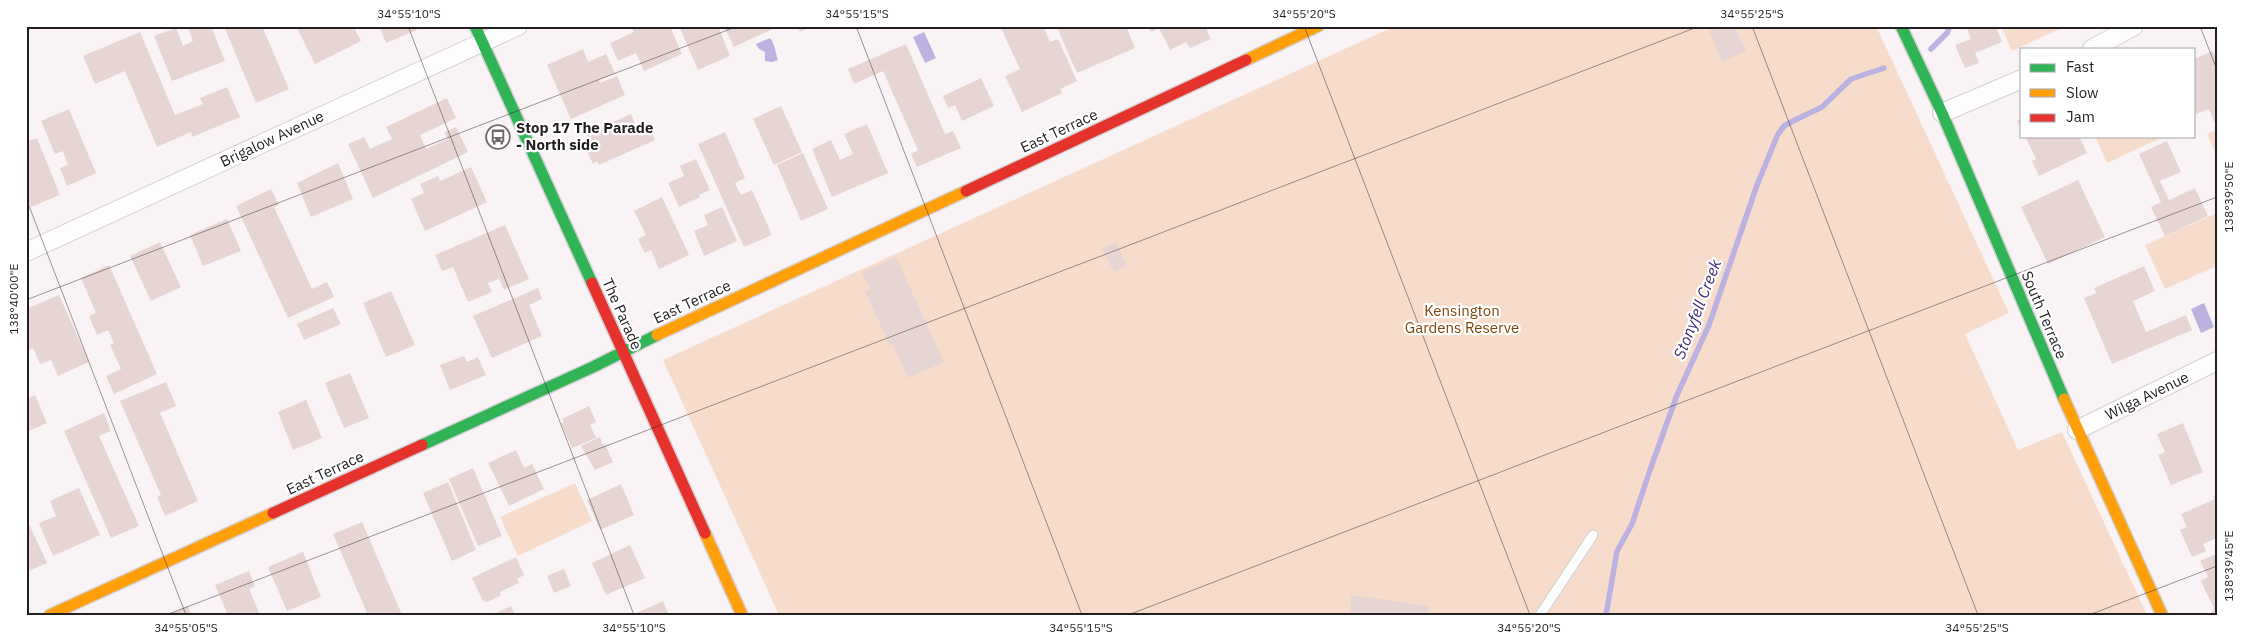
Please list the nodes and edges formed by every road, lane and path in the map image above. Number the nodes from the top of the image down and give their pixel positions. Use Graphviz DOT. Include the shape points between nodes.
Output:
graph roads {
  1 [pos="518,26"];
  2 [pos="1318,26"];
  3 [pos="1901,26"];
  4 [pos="2134,26"];
  5 [pos="478,34"];
  6 [pos="2094,48"];
  7 [pos="2020,80"];
  8 [pos="1942,113"];
  9 [pos="26,252"];
  10 [pos="622,352"];
  11 [pos="2217,361"];
  12 [pos="2077,430"];
  13 [pos="1593,535"];
  14 [pos="50,615"];
  15 [pos="742,615"];
  16 [pos="1540,615"];
  17 [pos="2162,615"];
  1 -- 5 [label="street, Brigalow Avenue"];
  2 -- 10 [label="street, East Terrace"];
  3 -- 8 [label="street, South Terrace"];
  4 -- 6 [label="street"];
  5 -- 9 [label="street, Brigalow Avenue"];
  5 -- 10 [label="street, The Parade"];
  7 -- 8 [label="street"];
  8 -- 12 [label="street, South Terrace"];
  10 -- 14 [label="street, East Terrace"];
  10 -- 15 [label="street, The Parade"];
  11 -- 12 [label="street, Wilga Avenue"];
  12 -- 17 [label="street, South Terrace"];
  13 -- 16 [label="lane"];
}
